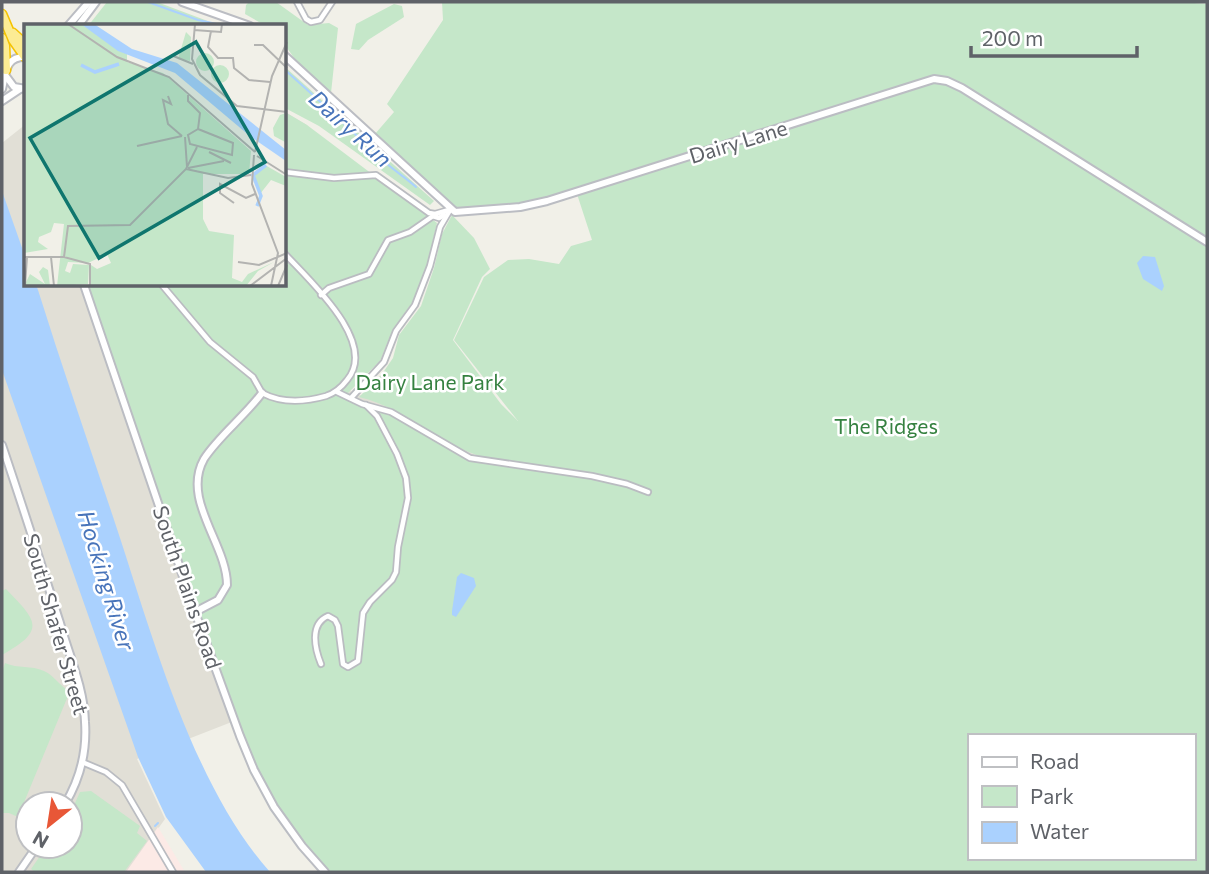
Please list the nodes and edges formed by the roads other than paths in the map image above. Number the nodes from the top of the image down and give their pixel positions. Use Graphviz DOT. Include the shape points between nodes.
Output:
graph roads {
  1 [pos="89,2"];
  2 [pos="96,2"];
  3 [pos="182,2"];
  4 [pos="297,2"];
  5 [pos="332,2"];
  6 [pos="3,16"];
  7 [pos="70,24"];
  8 [pos="80,24"];
  9 [pos="244,24"];
  10 [pos="2,38"];
  11 [pos="24,44"];
  12 [pos="24,54"];
  13 [pos="24,57"];
  14 [pos="287,58"];
  15 [pos="5,73"];
  16 [pos="2,89"];
  17 [pos="23,89"];
  18 [pos="2,101"];
  19 [pos="287,172"];
  20 [pos="450,210"];
  21 [pos="1207,242"];
  22 [pos="287,256"];
  23 [pos="85,287"];
  24 [pos="164,287"];
  25 [pos="321,295"];
  26 [pos="337,392"];
  27 [pos="262,393"];
  28 [pos="351,398"];
  29 [pos="366,405"];
  30 [pos="2,445"];
  31 [pos="648,492"];
  32 [pos="195,612"];
  33 [pos="321,664"];
  34 [pos="82,762"];
  35 [pos="71,790"];
  36 [pos="173,872"];
  37 [pos="325,872"];
  1 -- 7 [label="street"];
  2 -- 8 [label="street"];
  3 -- 9 [label="street"];
  4 -- 5 [label="street" via="311,22 320,20"];
  6 -- 11 [label="highway"];
  6 -- 12 [label="highway"];
  10 -- 15 [label="highway"];
  13 -- 15 [label="street" via="12,60"];
  14 -- 20 [label="street"];
  15 -- 16 [label="street"];
  15 -- 17 [label="street" via="10,84"];
  17 -- 18 [label="street"];
  19 -- 20 [label="street" via="334,178 376,175 429,213"];
  20 -- 21 [label="street, Dairy Lane" via="480,212 539,203 920,83 942,80 962,88"];
  20 -- 25 [label="street" via="388,240 365,276"];
  20 -- 28 [label="street" via="440,227 415,305 396,331 384,362"];
  22 -- 25 [label="street"];
  23 -- 32 [label="street, South Plains Road"];
  24 -- 27 [label="street" via="210,342 253,377"];
  25 -- 26 [label="street" via="348,331 356,352 353,373"];
  26 -- 27 [label="street" via="290,400"];
  26 -- 28 [label="street"];
  27 -- 32 [label="street" via="211,450 198,475 199,496 227,579 218,600"];
  28 -- 29 [label="street"];
  29 -- 31 [label="street" via="391,412 474,459 592,476"];
  29 -- 33 [label="street" via="386,431 406,478 407,513 394,576 362,616 358,661 348,667 343,664 338,626 328,616 319,621 315,632"];
  30 -- 34 [label="street, South Shafer Street" via="80,690 85,723"];
  32 -- 37 [label="street, South Plains Road" via="254,770 281,817"];
  34 -- 35 [label="street, South Shafer Street"];
  34 -- 36 [label="street" via="122,785"];
}
